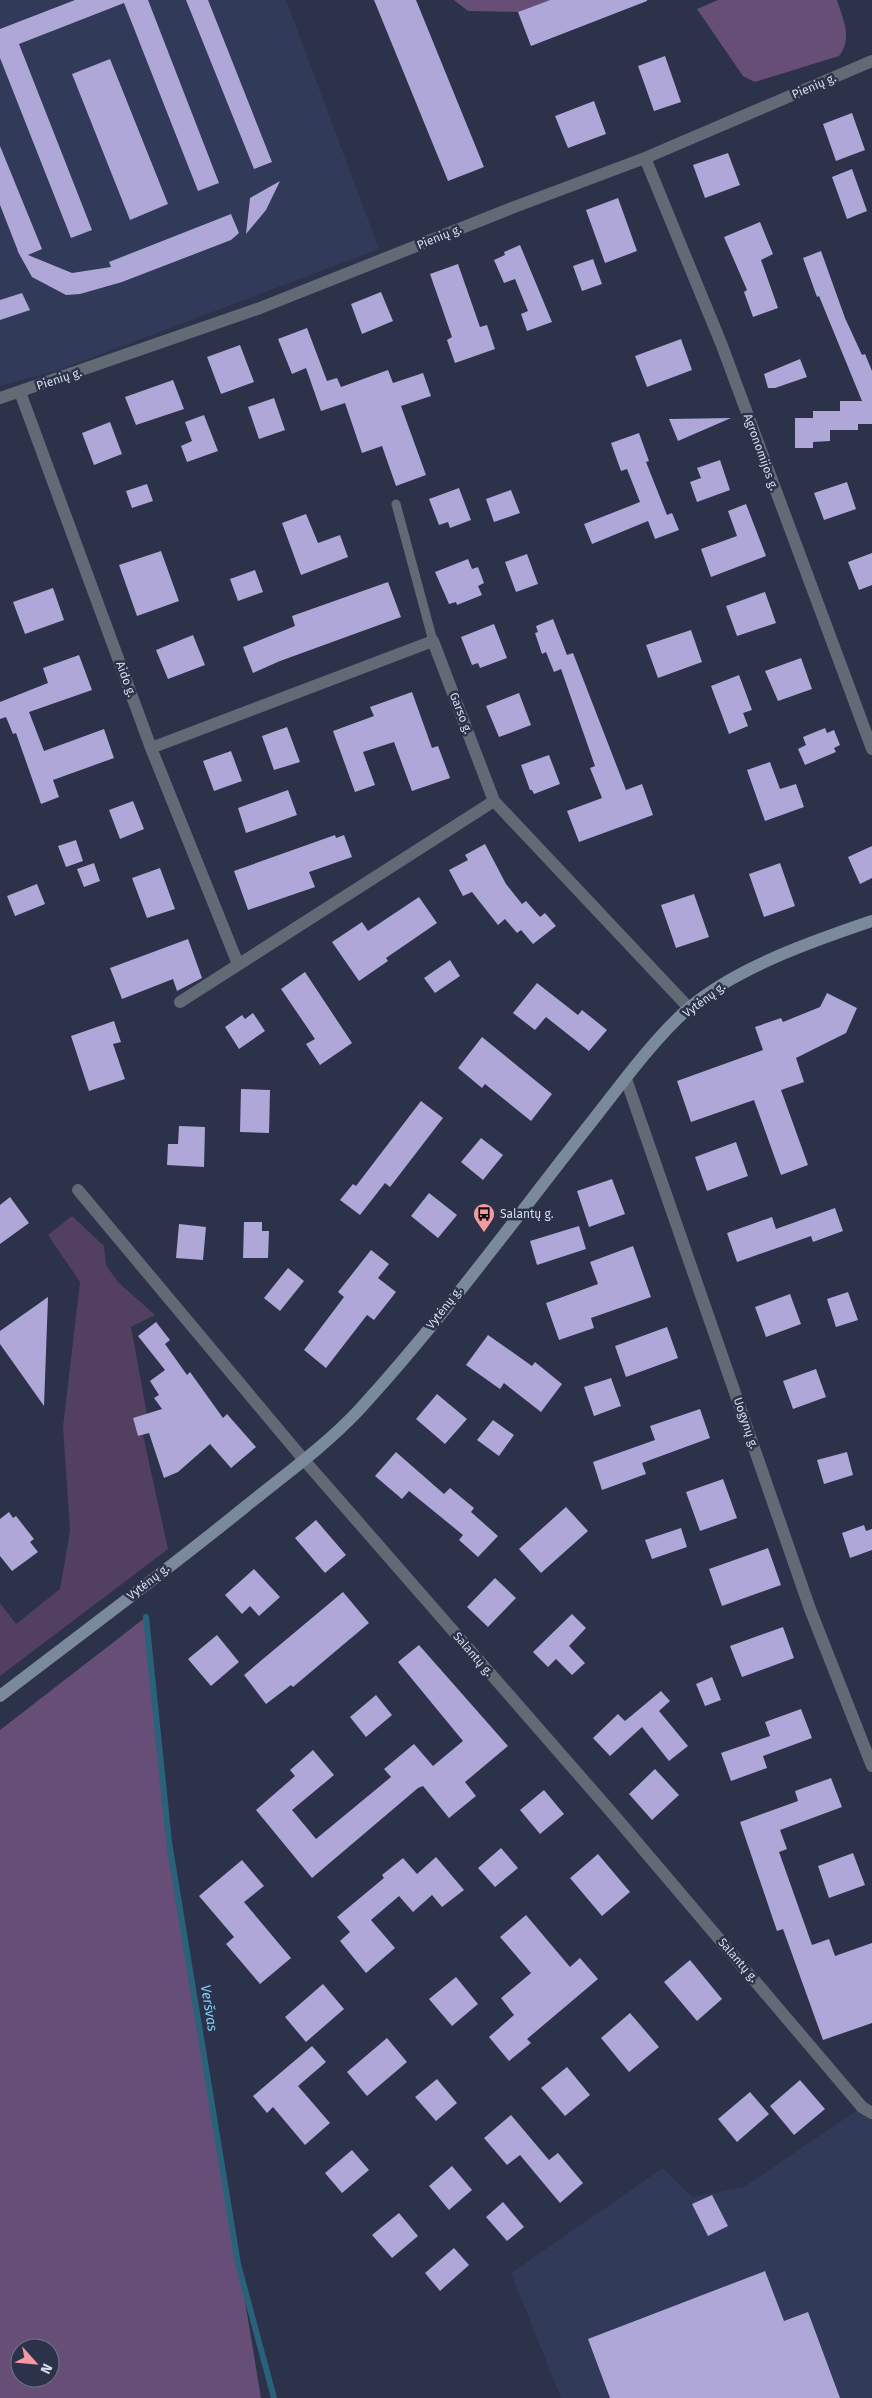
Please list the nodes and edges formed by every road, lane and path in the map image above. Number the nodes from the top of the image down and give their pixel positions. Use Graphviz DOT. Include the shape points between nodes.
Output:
graph roads {
  1 [pos="872,61"];
  2 [pos="645,158"];
  3 [pos="20,392"];
  4 [pos="0,398"];
  5 [pos="396,504"];
  6 [pos="433,641"];
  7 [pos="151,748"];
  8 [pos="872,749"];
  9 [pos="494,801"];
  10 [pos="872,921"];
  11 [pos="238,964"];
  12 [pos="180,1002"];
  13 [pos="689,1008"];
  14 [pos="626,1079"];
  15 [pos="78,1190"];
  16 [pos="304,1460"];
  17 [pos="0,1696"];
  18 [pos="872,1766"];
  19 [pos="872,2113"];
  1 -- 2 [label="street, Pienių g."];
  2 -- 3 [label="street, Pienių g." via="260,308"];
  2 -- 8 [label="street, Agronomijos g." via="721,344"];
  3 -- 4 [label="street, Pienių g."];
  3 -- 7 [label="street, Aido g."];
  5 -- 6 [label="lane"];
  6 -- 7 [label="street"];
  6 -- 9 [label="street, Garso g."];
  7 -- 11 [label="street, Aido g."];
  9 -- 11 [label="street"];
  9 -- 13 [label="street, Garso g."];
  10 -- 13 [label="main road, Vytėnų g." via="747,971"];
  11 -- 12 [label="street"];
  13 -- 14 [label="main road, Vytėnų g."];
  14 -- 16 [label="main road, Vytėnų g." via="409,1353 355,1413"];
  14 -- 18 [label="street, Uogynų g." via="810,1609"];
  15 -- 16 [label="street, Salantų g."];
  16 -- 17 [label="main road, Vytėnų g."];
  16 -- 19 [label="street, Salantų g." via="613,1814 862,2107"];
}
